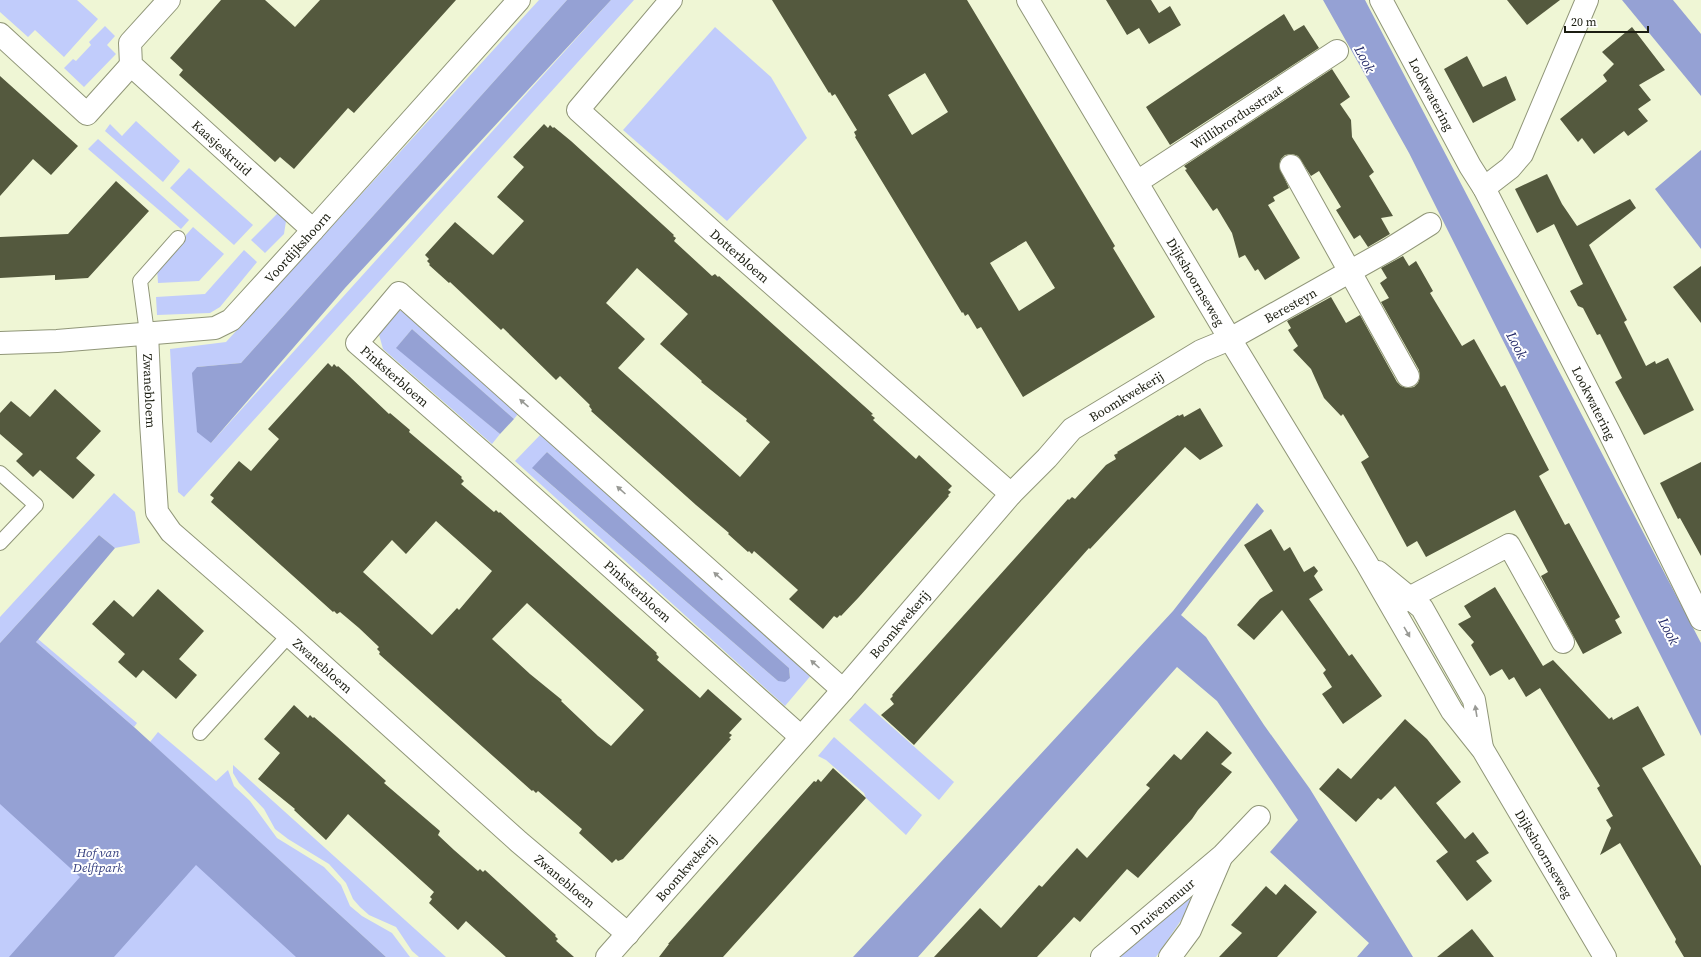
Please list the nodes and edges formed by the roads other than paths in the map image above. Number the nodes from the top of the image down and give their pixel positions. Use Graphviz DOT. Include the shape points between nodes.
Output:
graph roads {
  1 [pos="169,0"];
  2 [pos="519,0"];
  3 [pos="671,0"];
  4 [pos="1028,0"];
  5 [pos="1381,0"];
  6 [pos="1587,0"];
  7 [pos="0,34"];
  8 [pos="1337,51"];
  9 [pos="131,65"];
  10 [pos="1291,166"];
  11 [pos="1137,182"];
  12 [pos="1484,188"];
  13 [pos="1430,224"];
  14 [pos="313,230"];
  15 [pos="178,238"];
  16 [pos="1350,272"];
  17 [pos="147,333"];
  18 [pos="1230,339"];
  19 [pos="0,343"];
  20 [pos="1408,376"];
  21 [pos="0,473"];
  22 [pos="1011,494"];
  23 [pos="0,543"];
  24 [pos="1401,602"];
  25 [pos="1701,620"];
  26 [pos="289,635"];
  27 [pos="1563,642"];
  28 [pos="843,690"];
  29 [pos="200,733"];
  30 [pos="801,737"];
  31 [pos="1259,817"];
  32 [pos="1222,856"];
  33 [pos="628,934"];
  34 [pos="608,957"];
  35 [pos="1102,957"];
  36 [pos="1170,957"];
  37 [pos="1605,957"];
  1 -- 9 [label="street" via="130,43"];
  2 -- 14 [label="street, Voordijkshoorn"];
  3 -- 22 [label="street, Dotterbloem" via="578,110"];
  4 -- 11 [label="street, Dijkshoornseweg"];
  5 -- 12 [label="street, Lookwatering"];
  6 -- 12 [label="street" via="1522,154 1510,168"];
  7 -- 9 [label="street" via="87,114"];
  8 -- 11 [label="street, Willibrordusstraat"];
  9 -- 14 [label="street, Kaasjeskruid"];
  10 -- 16 [label="street"];
  11 -- 18 [label="street, Dijkshoornseweg"];
  12 -- 25 [label="street, Lookwatering" via="1609,432"];
  13 -- 16 [label="street, Beresteyn"];
  14 -- 17 [label="street, Voordijkshoorn" via="230,320 215,328"];
  15 -- 17 [label="lane" via="140,281"];
  16 -- 18 [label="street, Beresteyn"];
  16 -- 20 [label="street"];
  17 -- 19 [label="street, Voordijkshoorn"];
  17 -- 26 [label="street, Zwanebloem" via="157,512 171,532"];
  18 -- 22 [label="street, Boomkwekerij" via="1201,351 1072,430"];
  18 -- 24 [label="street, Dijkshoornseweg" via="1366,562"];
  21 -- 23 [label="lane" via="36,505"];
  22 -- 28 [label="street, Boomkwekerij"];
  24 -- 27 [label="street" via="1509,545"];
  24 -- 37 [label="street, Dijkshoornseweg" via="1422,608 1474,700 1483,750"];
  26 -- 29 [label="lane"];
  26 -- 33 [label="street, Zwanebloem" via="519,842"];
  28 -- 30 [label="street, Boomkwekerij"];
  28 -- 30 [label="street, Pinksterbloem, one-way" via="399,293 357,343"];
  30 -- 33 [label="street, Boomkwekerij"];
  31 -- 32 [label="street, Druivenmuur"];
  32 -- 35 [label="street, Druivenmuur"];
  32 -- 36 [label="street, Druivenmuur" via="1190,930"];
  33 -- 34 [label="street, Boomkwekerij"];
}
